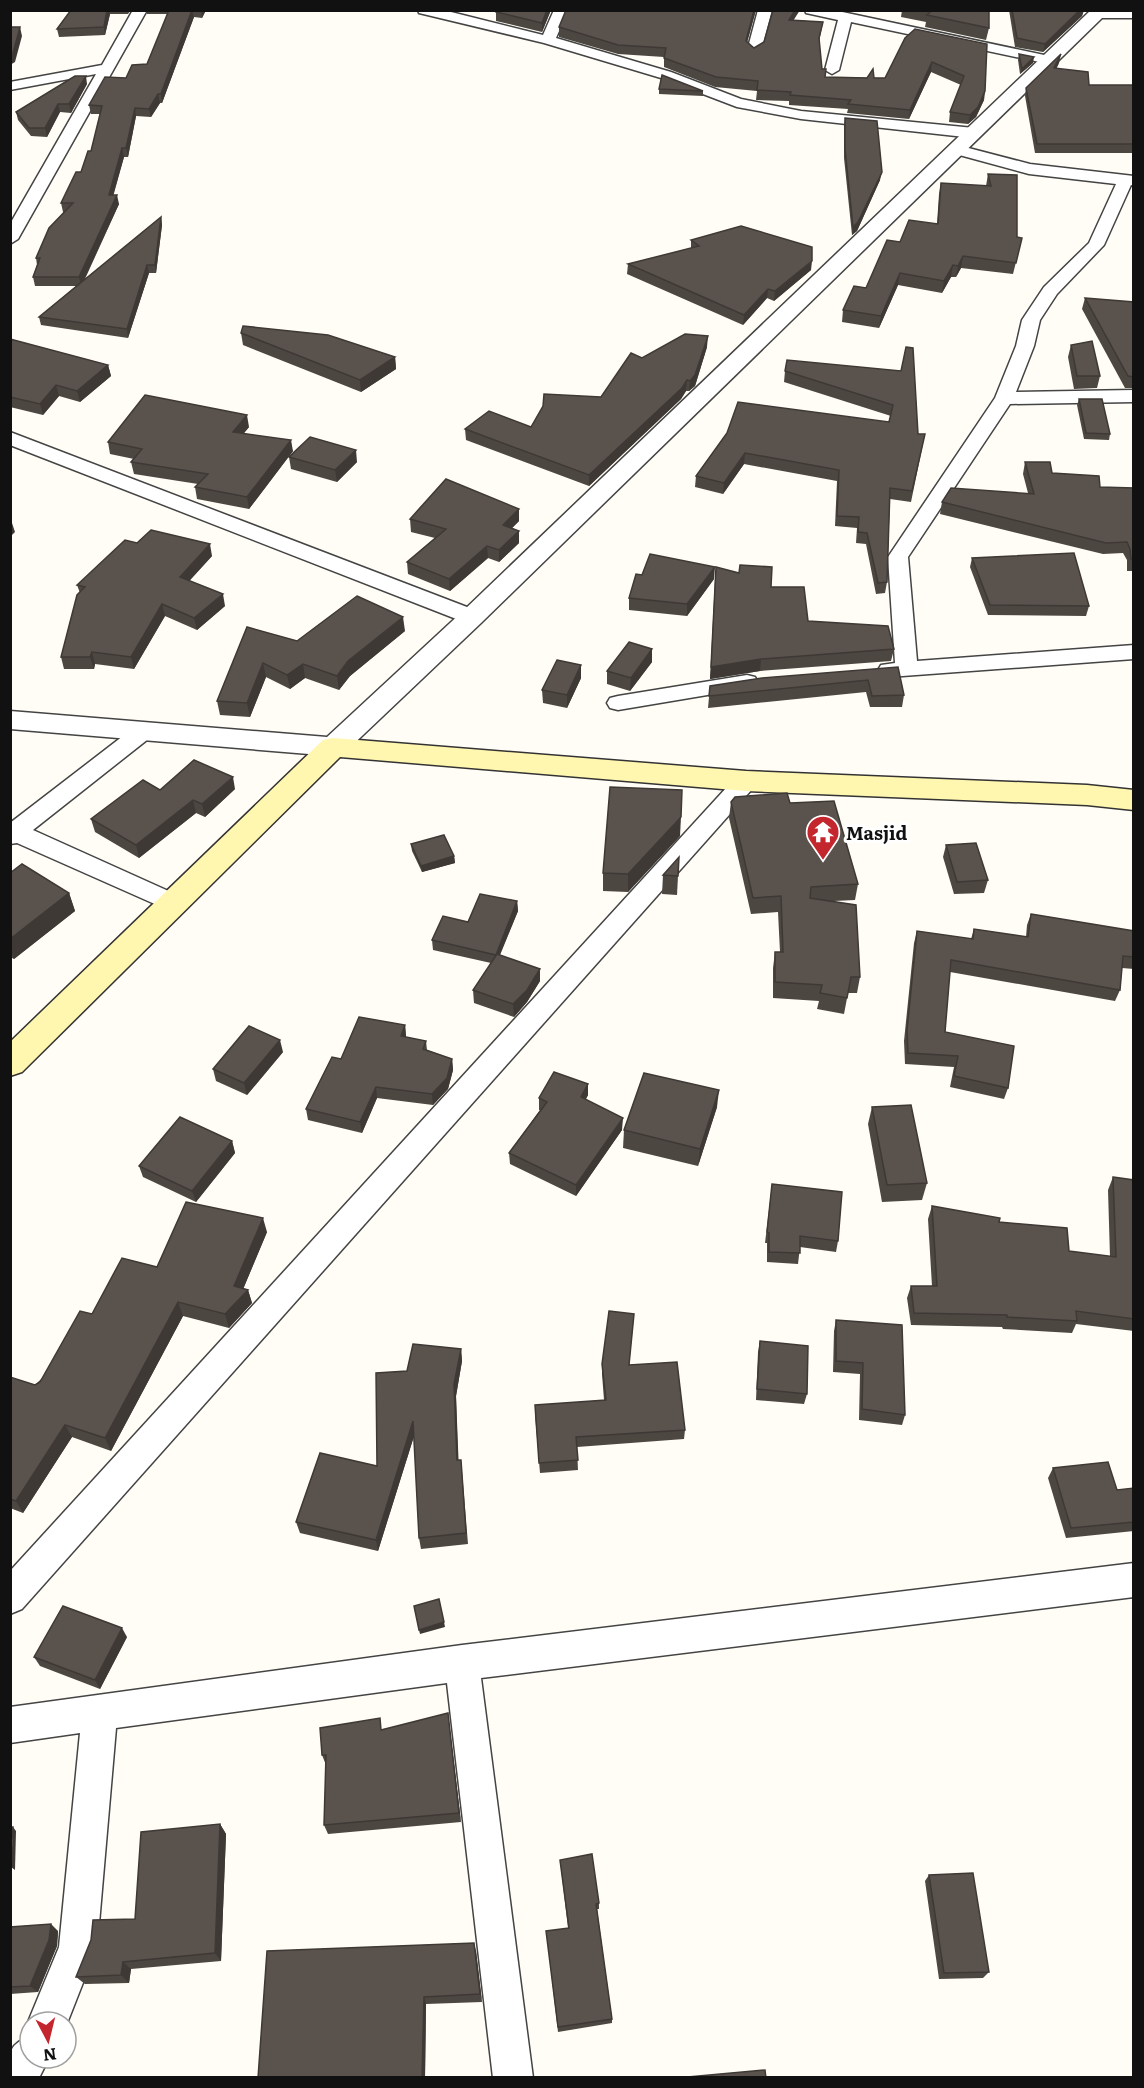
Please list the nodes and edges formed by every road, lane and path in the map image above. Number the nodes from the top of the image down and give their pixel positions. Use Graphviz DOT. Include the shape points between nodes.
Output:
graph roads {
  1 [pos="140,10"];
  2 [pos="424,10"];
  3 [pos="561,10"];
  4 [pos="765,10"];
  5 [pos="811,10"];
  6 [pos="1099,12"];
  7 [pos="1134,13"];
  8 [pos="845,18"];
  9 [pos="548,40"];
  10 [pos="754,51"];
  11 [pos="1049,60"];
  12 [pos="107,68"];
  13 [pos="832,70"];
  14 [pos="10,87"];
  15 [pos="974,133"];
  16 [pos="957,150"];
  17 [pos="1129,181"];
  18 [pos="10,239"];
  19 [pos="1134,396"];
  20 [pos="1005,398"];
  21 [pos="10,438"];
  22 [pos="472,617"];
  23 [pos="1134,652"];
  24 [pos="906,668"];
  25 [pos="873,671"];
  26 [pos="771,679"];
  27 [pos="618,703"];
  28 [pos="10,720"];
  29 [pos="144,731"];
  30 [pos="333,747"];
  31 [pos="746,781"];
  32 [pos="1134,792"];
  33 [pos="1087,795"];
  34 [pos="1134,800"];
  35 [pos="13,834"];
  36 [pos="175,904"];
  37 [pos="10,1063"];
  38 [pos="1134,1580"];
  39 [pos="10,1597"];
  40 [pos="462,1663"];
  41 [pos="100,1712"];
  42 [pos="10,1725"];
  43 [pos="53,2010"];
  44 [pos="513,2078"];
  1 -- 12 [label="street"];
  2 -- 9 [label="street"];
  3 -- 9 [label="street"];
  4 -- 10 [label="street"];
  5 -- 8 [label="street"];
  6 -- 7 [label="street"];
  6 -- 11 [label="street"];
  8 -- 11 [label="street"];
  8 -- 13 [label="street"];
  9 -- 15 [label="street" via="666,75 737,103 801,115"];
  11 -- 15 [label="street"];
  12 -- 14 [label="street"];
  12 -- 18 [label="street"];
  15 -- 16 [label="street"];
  16 -- 17 [label="street" via="1029,169"];
  16 -- 22 [label="street"];
  17 -- 20 [label="street" via="1096,245 1050,291 1031,320"];
  19 -- 20 [label="street"];
  20 -- 24 [label="street" via="898,557"];
  21 -- 22 [label="street"];
  22 -- 30 [label="street"];
  23 -- 24 [label="street"];
  24 -- 25 [label="street"];
  26 -- 27 [label="street"];
  28 -- 29 [label="street"];
  29 -- 30 [label="street"];
  29 -- 35 [label="street"];
  30 -- 31 [label="main road"];
  30 -- 36 [label="main road"];
  31 -- 33 [label="main road"];
  31 -- 39 [label="street"];
  32 -- 33 [label="main road"];
  33 -- 34 [label="main road"];
  35 -- 36 [label="street"];
  36 -- 37 [label="main road"];
  38 -- 40 [label="street"];
  40 -- 41 [label="street"];
  40 -- 44 [label="street"];
  41 -- 42 [label="street"];
  41 -- 43 [label="street" via="78,1947"];
}
